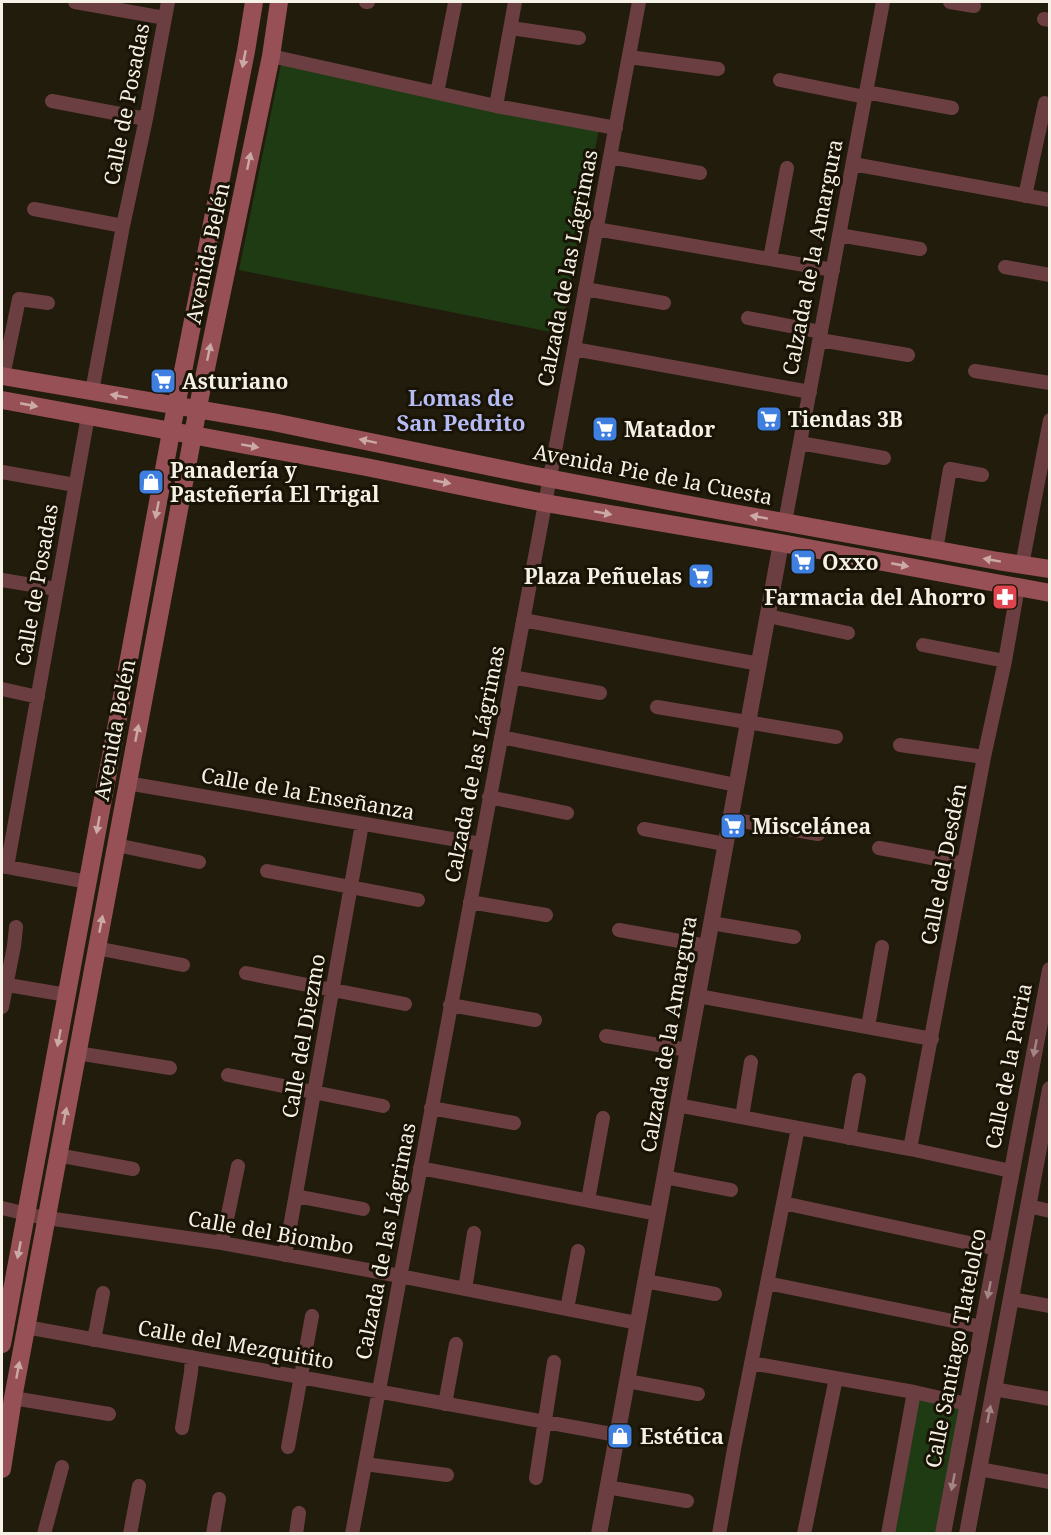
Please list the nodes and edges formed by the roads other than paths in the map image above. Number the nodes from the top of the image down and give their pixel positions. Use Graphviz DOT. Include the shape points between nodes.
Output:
graph roads {
  1 [pos="75,2"];
  2 [pos="168,2"];
  3 [pos="254,2"];
  4 [pos="279,2"];
  5 [pos="515,2"];
  6 [pos="639,2"];
  7 [pos="883,2"];
  8 [pos="950,2"];
  9 [pos="455,3"];
  10 [pos="974,6"];
  11 [pos="165,18"];
  12 [pos="511,28"];
  13 [pos="579,38"];
  14 [pos="271,56"];
  15 [pos="629,57"];
  16 [pos="718,69"];
  17 [pos="780,80"];
  18 [pos="437,93"];
  19 [pos="866,95"];
  20 [pos="52,100"];
  21 [pos="1045,103"];
  22 [pos="496,106"];
  23 [pos="952,108"];
  24 [pos="146,119"];
  25 [pos="616,128"];
  26 [pos="610,157"];
  27 [pos="853,164"];
  28 [pos="787,168"];
  29 [pos="700,173"];
  30 [pos="1025,196"];
  31 [pos="1050,200"];
  32 [pos="34,209"];
  33 [pos="123,226"];
  34 [pos="596,229"];
  35 [pos="839,235"];
  36 [pos="920,249"];
  37 [pos="770,259"];
  38 [pos="1005,267"];
  39 [pos="832,270"];
  40 [pos="1050,275"];
  41 [pos="585,289"];
  42 [pos="48,303"];
  43 [pos="664,303"];
  44 [pos="748,318"];
  45 [pos="820,336"];
  46 [pos="574,349"];
  47 [pos="908,355"];
  48 [pos="975,371"];
  49 [pos="2,376"];
  50 [pos="1050,383"];
  51 [pos="92,391"];
  52 [pos="810,392"];
  53 [pos="2,400"];
  54 [pos="176,406"];
  55 [pos="198,409"];
  56 [pos="88,416"];
  57 [pos="1050,420"];
  58 [pos="171,432"];
  59 [pos="193,435"];
  60 [pos="800,443"];
  61 [pos="884,458"];
  62 [pos="2,472"];
  63 [pos="982,475"];
  64 [pos="549,478"];
  65 [pos="75,484"];
  66 [pos="545,503"];
  67 [pos="785,522"];
  68 [pos="781,543"];
  69 [pos="936,550"];
  70 [pos="1022,565"];
  71 [pos="1050,569"];
  72 [pos="2,580"];
  73 [pos="1018,587"];
  74 [pos="56,589"];
  75 [pos="1050,593"];
  76 [pos="768,616"];
  77 [pos="523,620"];
  78 [pos="848,633"];
  79 [pos="923,645"];
  80 [pos="1005,661"];
  81 [pos="759,664"];
  82 [pos="512,677"];
  83 [pos="2,689"];
  84 [pos="600,693"];
  85 [pos="38,697"];
  86 [pos="657,707"];
  87 [pos="748,721"];
  88 [pos="501,737"];
  89 [pos="836,737"];
  90 [pos="900,746"];
  91 [pos="984,757"];
  92 [pos="127,783"];
  93 [pos="736,785"];
  94 [pos="489,797"];
  95 [pos="567,813"];
  96 [pos="730,819"];
  97 [pos="362,824"];
  98 [pos="644,829"];
  99 [pos="818,834"];
  100 [pos="481,844"];
  101 [pos="725,844"];
  102 [pos="116,845"];
  103 [pos="879,848"];
  104 [pos="199,862"];
  105 [pos="964,864"];
  106 [pos="4,867"];
  107 [pos="267,871"];
  108 [pos="88,882"];
  109 [pos="350,887"];
  110 [pos="418,900"];
  111 [pos="470,902"];
  112 [pos="546,915"];
  113 [pos="711,923"];
  114 [pos="16,927"];
  115 [pos="619,930"];
  116 [pos="794,937"];
  117 [pos="707,946"];
  118 [pos="882,947"];
  119 [pos="96,948"];
  120 [pos="183,965"];
  121 [pos="1050,970"];
  122 [pos="246,974"];
  123 [pos="3,985"];
  124 [pos="332,990"];
  125 [pos="66,995"];
  126 [pos="698,996"];
  127 [pos="405,1004"];
  128 [pos="450,1005"];
  129 [pos="2,1007"];
  130 [pos="535,1020"];
  131 [pos="868,1027"];
  132 [pos="606,1036"];
  133 [pos="932,1039"];
  134 [pos="688,1050"];
  135 [pos="77,1053"];
  136 [pos="751,1062"];
  137 [pos="170,1068"];
  138 [pos="228,1075"];
  139 [pos="860,1080"];
  140 [pos="1050,1089"];
  141 [pos="314,1093"];
  142 [pos="677,1105"];
  143 [pos="383,1106"];
  144 [pos="431,1108"];
  145 [pos="742,1117"];
  146 [pos="603,1118"];
  147 [pos="1047,1118"];
  148 [pos="514,1123"];
  149 [pos="798,1128"];
  150 [pos="849,1138"];
  151 [pos="910,1149"];
  152 [pos="57,1155"];
  153 [pos="238,1166"];
  154 [pos="420,1168"];
  155 [pos="133,1169"];
  156 [pos="1011,1171"];
  157 [pos="664,1177"];
  158 [pos="731,1190"];
  159 [pos="296,1196"];
  160 [pos="588,1200"];
  161 [pos="783,1203"];
  162 [pos="1028,1206"];
  163 [pos="2,1208"];
  164 [pos="363,1209"];
  165 [pos="1050,1211"];
  166 [pos="26,1213"];
  167 [pos="657,1214"];
  168 [pos="47,1218"];
  169 [pos="474,1233"];
  170 [pos="222,1243"];
  171 [pos="997,1249"];
  172 [pos="578,1251"];
  173 [pos="285,1255"];
  174 [pos="400,1275"];
  175 [pos="645,1281"];
  176 [pos="767,1283"];
  177 [pos="465,1289"];
  178 [pos="103,1293"];
  179 [pos="715,1294"];
  180 [pos="1011,1299"];
  181 [pos="1050,1306"];
  182 [pos="567,1309"];
  183 [pos="312,1316"];
  184 [pos="638,1323"];
  185 [pos="26,1327"];
  186 [pos="982,1327"];
  187 [pos="94,1340"];
  188 [pos="2,1344"];
  189 [pos="456,1344"];
  190 [pos="192,1357"];
  191 [pos="554,1362"];
  192 [pos="751,1364"];
  193 [pos="300,1377"];
  194 [pos="836,1378"];
  195 [pos="627,1381"];
  196 [pos="994,1389"];
  197 [pos="378,1391"];
  198 [pos="914,1392"];
  199 [pos="698,1394"];
  200 [pos="13,1398"];
  201 [pos="1050,1399"];
  202 [pos="445,1404"];
  203 [pos="967,1404"];
  204 [pos="109,1414"];
  205 [pos="545,1422"];
  206 [pos="182,1428"];
  207 [pos="617,1435"];
  208 [pos="288,1446"];
  209 [pos="364,1464"];
  210 [pos="62,1467"];
  211 [pos="2,1469"];
  212 [pos="979,1469"];
  213 [pos="447,1475"];
  214 [pos="536,1478"];
  215 [pos="1050,1482"];
  216 [pos="139,1486"];
  217 [pos="607,1486"];
  218 [pos="219,1499"];
  219 [pos="687,1502"];
  220 [pos="299,1513"];
  221 [pos="44,1533"];
  222 [pos="130,1533"];
  223 [pos="213,1533"];
  224 [pos="296,1533"];
  225 [pos="352,1533"];
  226 [pos="599,1533"];
  227 [pos="719,1533"];
  228 [pos="804,1533"];
  229 [pos="888,1533"];
  230 [pos="943,1533"];
  231 [pos="967,1533"];
  1 -- 11 [label="street"];
  2 -- 11 [label="street, Calle de Posadas"];
  3 -- 54 [label="main road, Avenida Belén, one-way"];
  4 -- 14 [label="main road, Avenida Belén"];
  5 -- 12 [label="street"];
  6 -- 15 [label="street, Calzada de las Lágrimas"];
  7 -- 19 [label="street, Calzada de la Amargura"];
  8 -- 10 [label="street"];
  9 -- 18 [label="street"];
  11 -- 24 [label="street, Calle de Posadas"];
  12 -- 13 [label="street"];
  12 -- 22 [label="street"];
  14 -- 18 [label="street"];
  55 -- 14 [label="main road, Avenida Belén, one-way"];
  15 -- 16 [label="street"];
  15 -- 25 [label="street, Calzada de las Lágrimas"];
  17 -- 19 [label="street"];
  18 -- 22 [label="street"];
  19 -- 23 [label="street"];
  19 -- 27 [label="street, Calzada de la Amargura"];
  20 -- 24 [label="street"];
  21 -- 30 [label="street"];
  22 -- 25 [label="street"];
  24 -- 33 [label="street, Calle de Posadas"];
  25 -- 26 [label="street, Calzada de las Lágrimas"];
  26 -- 29 [label="street"];
  26 -- 34 [label="street, Calzada de las Lágrimas"];
  27 -- 30 [label="street"];
  27 -- 35 [label="street, Calzada de la Amargura"];
  28 -- 37 [label="street"];
  30 -- 31 [label="street"];
  32 -- 33 [label="street"];
  33 -- 51 [label="street, Calle de Posadas"];
  34 -- 37 [label="street"];
  34 -- 41 [label="street, Calzada de las Lágrimas"];
  35 -- 36 [label="street"];
  35 -- 39 [label="street, Calzada de la Amargura"];
  37 -- 39 [label="street"];
  38 -- 40 [label="street"];
  39 -- 45 [label="street, Calzada de la Amargura"];
  41 -- 43 [label="street"];
  41 -- 46 [label="street, Calzada de las Lágrimas"];
  42 -- 49 [label="street" via="19,299"];
  44 -- 45 [label="street"];
  45 -- 47 [label="street"];
  45 -- 52 [label="street, Calzada de la Amargura"];
  46 -- 52 [label="street"];
  46 -- 64 [label="street, Calzada de las Lágrimas"];
  48 -- 50 [label="street"];
  49 -- 51 [label="main road, Avenida Pie de la Cuesta"];
  54 -- 51 [label="main road, Avenida Pie de la Cuesta, one-way"];
  52 -- 60 [label="street, Calzada de la Amargura"];
  53 -- 56 [label="main road, Avenida Pie de la Cuesta, one-way"];
  54 -- 55 [label="main road, Avenida Pie de la Cuesta"];
  54 -- 58 [label="main road, Avenida Belén"];
  55 -- 59 [label="main road, Avenida Belén"];
  64 -- 55 [label="main road, Avenida Pie de la Cuesta, one-way"];
  56 -- 58 [label="main road, Avenida Pie de la Cuesta"];
  56 -- 65 [label="street, Calle de Posadas"];
  57 -- 70 [label="street"];
  58 -- 59 [label="main road, Avenida Pie de la Cuesta"];
  58 -- 108 [label="main road, Avenida Belén, one-way"];
  59 -- 66 [label="main road, Avenida Pie de la Cuesta, one-way"];
  92 -- 59 [label="main road, Avenida Belén, one-way"];
  60 -- 61 [label="street"];
  60 -- 67 [label="street, Calzada de la Amargura"];
  62 -- 65 [label="street"];
  63 -- 69 [label="street" via="950,469"];
  64 -- 66 [label="street, Calzada de las Lágrimas"];
  67 -- 64 [label="main road, Avenida Pie de la Cuesta, one-way"];
  65 -- 74 [label="street, Calle de Posadas"];
  66 -- 68 [label="main road, Avenida Pie de la Cuesta, one-way"];
  66 -- 77 [label="street, Calzada de las Lágrimas"];
  67 -- 69 [label="main road, Avenida Pie de la Cuesta"];
  68 -- 73 [label="main road, Avenida Pie de la Cuesta, one-way"];
  68 -- 76 [label="street, Calzada de la Amargura"];
  70 -- 69 [label="main road, Avenida Pie de la Cuesta, one-way"];
  70 -- 71 [label="main road, Avenida Pie de la Cuesta"];
  72 -- 74 [label="street"];
  73 -- 75 [label="main road, Avenida Pie de la Cuesta"];
  73 -- 80 [label="street, Calle del Desdén"];
  74 -- 85 [label="street, Calle de Posadas"];
  76 -- 78 [label="street"];
  76 -- 81 [label="street, Calzada de la Amargura"];
  77 -- 81 [label="street"];
  77 -- 82 [label="street, Calzada de las Lágrimas"];
  79 -- 80 [label="street"];
  80 -- 91 [label="street, Calle del Desdén"];
  81 -- 87 [label="street, Calzada de la Amargura"];
  82 -- 84 [label="street"];
  82 -- 88 [label="street, Calzada de las Lágrimas"];
  83 -- 85 [label="street"];
  85 -- 106 [label="street, Calle de Posadas"];
  86 -- 87 [label="street"];
  87 -- 89 [label="street"];
  87 -- 93 [label="street, Calzada de la Amargura"];
  88 -- 93 [label="street"];
  88 -- 94 [label="street, Calzada de las Lágrimas"];
  90 -- 91 [label="street"];
  91 -- 105 [label="street, Calle del Desdén"];
  92 -- 97 [label="street, Calle de la Enseñanza"];
  92 -- 102 [label="main road, Avenida Belén"];
  93 -- 96 [label="street, Calzada de la Amargura"];
  94 -- 95 [label="street"];
  94 -- 100 [label="street, Calzada de las Lágrimas"];
  96 -- 99 [label="street"];
  96 -- 101 [label="street, Calzada de la Amargura"];
  97 -- 100 [label="street, Calle de la Enseñanza"];
  97 -- 109 [label="street, Calle del Diezmo"];
  98 -- 101 [label="street"];
  100 -- 111 [label="street, Calzada de las Lágrimas"];
  101 -- 113 [label="street, Calzada de la Amargura"];
  102 -- 104 [label="street"];
  119 -- 102 [label="main road, Avenida Belén, one-way"];
  103 -- 105 [label="street"];
  105 -- 133 [label="street, Calle del Desdén"];
  106 -- 108 [label="street"];
  107 -- 109 [label="street"];
  108 -- 125 [label="main road, Avenida Belén"];
  109 -- 110 [label="street"];
  109 -- 124 [label="street, Calle del Diezmo"];
  111 -- 112 [label="street"];
  111 -- 128 [label="street, Calzada de las Lágrimas"];
  113 -- 116 [label="street"];
  113 -- 117 [label="street, Calzada de la Amargura"];
  114 -- 123 [label="street"];
  115 -- 117 [label="street"];
  117 -- 126 [label="street, Calzada de la Amargura"];
  118 -- 131 [label="street"];
  119 -- 120 [label="street"];
  119 -- 135 [label="main road, Avenida Belén"];
  121 -- 156 [label="street, Calle de la Patria, one-way"];
  122 -- 124 [label="street"];
  123 -- 125 [label="street"];
  123 -- 129 [label="street"];
  124 -- 127 [label="street"];
  124 -- 141 [label="street, Calle del Diezmo"];
  125 -- 166 [label="main road, Avenida Belén, one-way"];
  126 -- 131 [label="street"];
  126 -- 134 [label="street, Calzada de la Amargura"];
  128 -- 130 [label="street"];
  128 -- 144 [label="street, Calzada de las Lágrimas"];
  131 -- 133 [label="street"];
  132 -- 134 [label="street"];
  133 -- 151 [label="street, Calle del Desdén"];
  134 -- 142 [label="street, Calzada de la Amargura"];
  135 -- 137 [label="street"];
  152 -- 135 [label="main road, Avenida Belén, one-way"];
  136 -- 145 [label="street"];
  138 -- 141 [label="street"];
  139 -- 150 [label="street"];
  140 -- 147 [label="street"];
  141 -- 143 [label="street"];
  141 -- 159 [label="street, Calle del Diezmo"];
  142 -- 145 [label="street"];
  142 -- 157 [label="street, Calzada de la Amargura"];
  144 -- 148 [label="street"];
  144 -- 154 [label="street, Calzada de las Lágrimas"];
  145 -- 149 [label="street"];
  146 -- 160 [label="street"];
  147 -- 162 [label="street"];
  149 -- 150 [label="street"];
  149 -- 161 [label="street"];
  150 -- 151 [label="street"];
  151 -- 156 [label="street"];
  152 -- 155 [label="street"];
  152 -- 168 [label="main road, Avenida Belén"];
  153 -- 170 [label="street"];
  154 -- 160 [label="street"];
  154 -- 174 [label="street, Calzada de las Lágrimas"];
  156 -- 171 [label="street, Calle Santiago Tlatelolco"];
  157 -- 158 [label="street"];
  157 -- 167 [label="street, Calzada de la Amargura"];
  159 -- 164 [label="street"];
  159 -- 173 [label="street, Calle del Diezmo"];
  160 -- 167 [label="street"];
  161 -- 171 [label="street"];
  161 -- 176 [label="street"];
  162 -- 165 [label="street"];
  162 -- 180 [label="street"];
  163 -- 166 [label="street, Calle del Biombo"];
  166 -- 168 [label="street, Calle del Biombo"];
  166 -- 188 [label="main road, Avenida Belén, one-way"];
  167 -- 175 [label="street, Calzada de la Amargura"];
  168 -- 170 [label="street, Calle del Biombo"];
  168 -- 185 [label="main road, Avenida Belén"];
  169 -- 177 [label="street"];
  170 -- 173 [label="street, Calle del Biombo"];
  171 -- 186 [label="street, Calle Santiago Tlatelolco, one-way"];
  172 -- 182 [label="street"];
  173 -- 174 [label="street, Calle del Biombo"];
  174 -- 177 [label="street, Calle del Biombo"];
  174 -- 197 [label="street, Calzada de las Lágrimas"];
  175 -- 179 [label="street"];
  175 -- 184 [label="street, Calzada de la Amargura"];
  176 -- 186 [label="street"];
  176 -- 192 [label="street"];
  177 -- 182 [label="street, Calle del Biombo"];
  178 -- 187 [label="street"];
  180 -- 181 [label="street"];
  180 -- 196 [label="street"];
  182 -- 184 [label="street, Calle del Biombo"];
  183 -- 193 [label="street"];
  184 -- 195 [label="street, Calzada de la Amargura"];
  185 -- 187 [label="street, Calle del Mezquitito"];
  200 -- 185 [label="main road, Avenida Belén, one-way"];
  186 -- 203 [label="street, Calle Santiago Tlatelolco"];
  187 -- 190 [label="street, Calle del Mezquitito"];
  189 -- 202 [label="street"];
  190 -- 193 [label="street, Calle del Mezquitito"];
  190 -- 206 [label="street"];
  191 -- 205 [label="street"];
  192 -- 194 [label="street"];
  192 -- 227 [label="street"];
  193 -- 197 [label="street, Calle del Mezquitito"];
  193 -- 208 [label="street"];
  194 -- 198 [label="street"];
  194 -- 228 [label="street"];
  195 -- 199 [label="street"];
  195 -- 207 [label="street, Calzada de la Amargura"];
  196 -- 201 [label="street"];
  212 -- 196 [label="street, one-way"];
  197 -- 202 [label="street, Calle del Mezquitito"];
  197 -- 209 [label="street, Calzada de las Lágrimas"];
  198 -- 203 [label="street"];
  198 -- 229 [label="street"];
  200 -- 204 [label="street"];
  200 -- 211 [label="main road, Avenida Belén"];
  202 -- 205 [label="street, Calle del Mezquitito"];
  203 -- 230 [label="street, Calle Santiago Tlatelolco, one-way"];
  205 -- 207 [label="street, Calle del Mezquitito"];
  205 -- 214 [label="street"];
  207 -- 217 [label="street, Calzada de la Amargura"];
  209 -- 213 [label="street"];
  209 -- 225 [label="street, Calzada de las Lágrimas"];
  210 -- 221 [label="street"];
  212 -- 215 [label="street"];
  212 -- 231 [label="street"];
  216 -- 222 [label="street"];
  217 -- 219 [label="street"];
  217 -- 226 [label="street, Calzada de la Amargura"];
  218 -- 223 [label="street"];
  220 -- 224 [label="street"];
}
